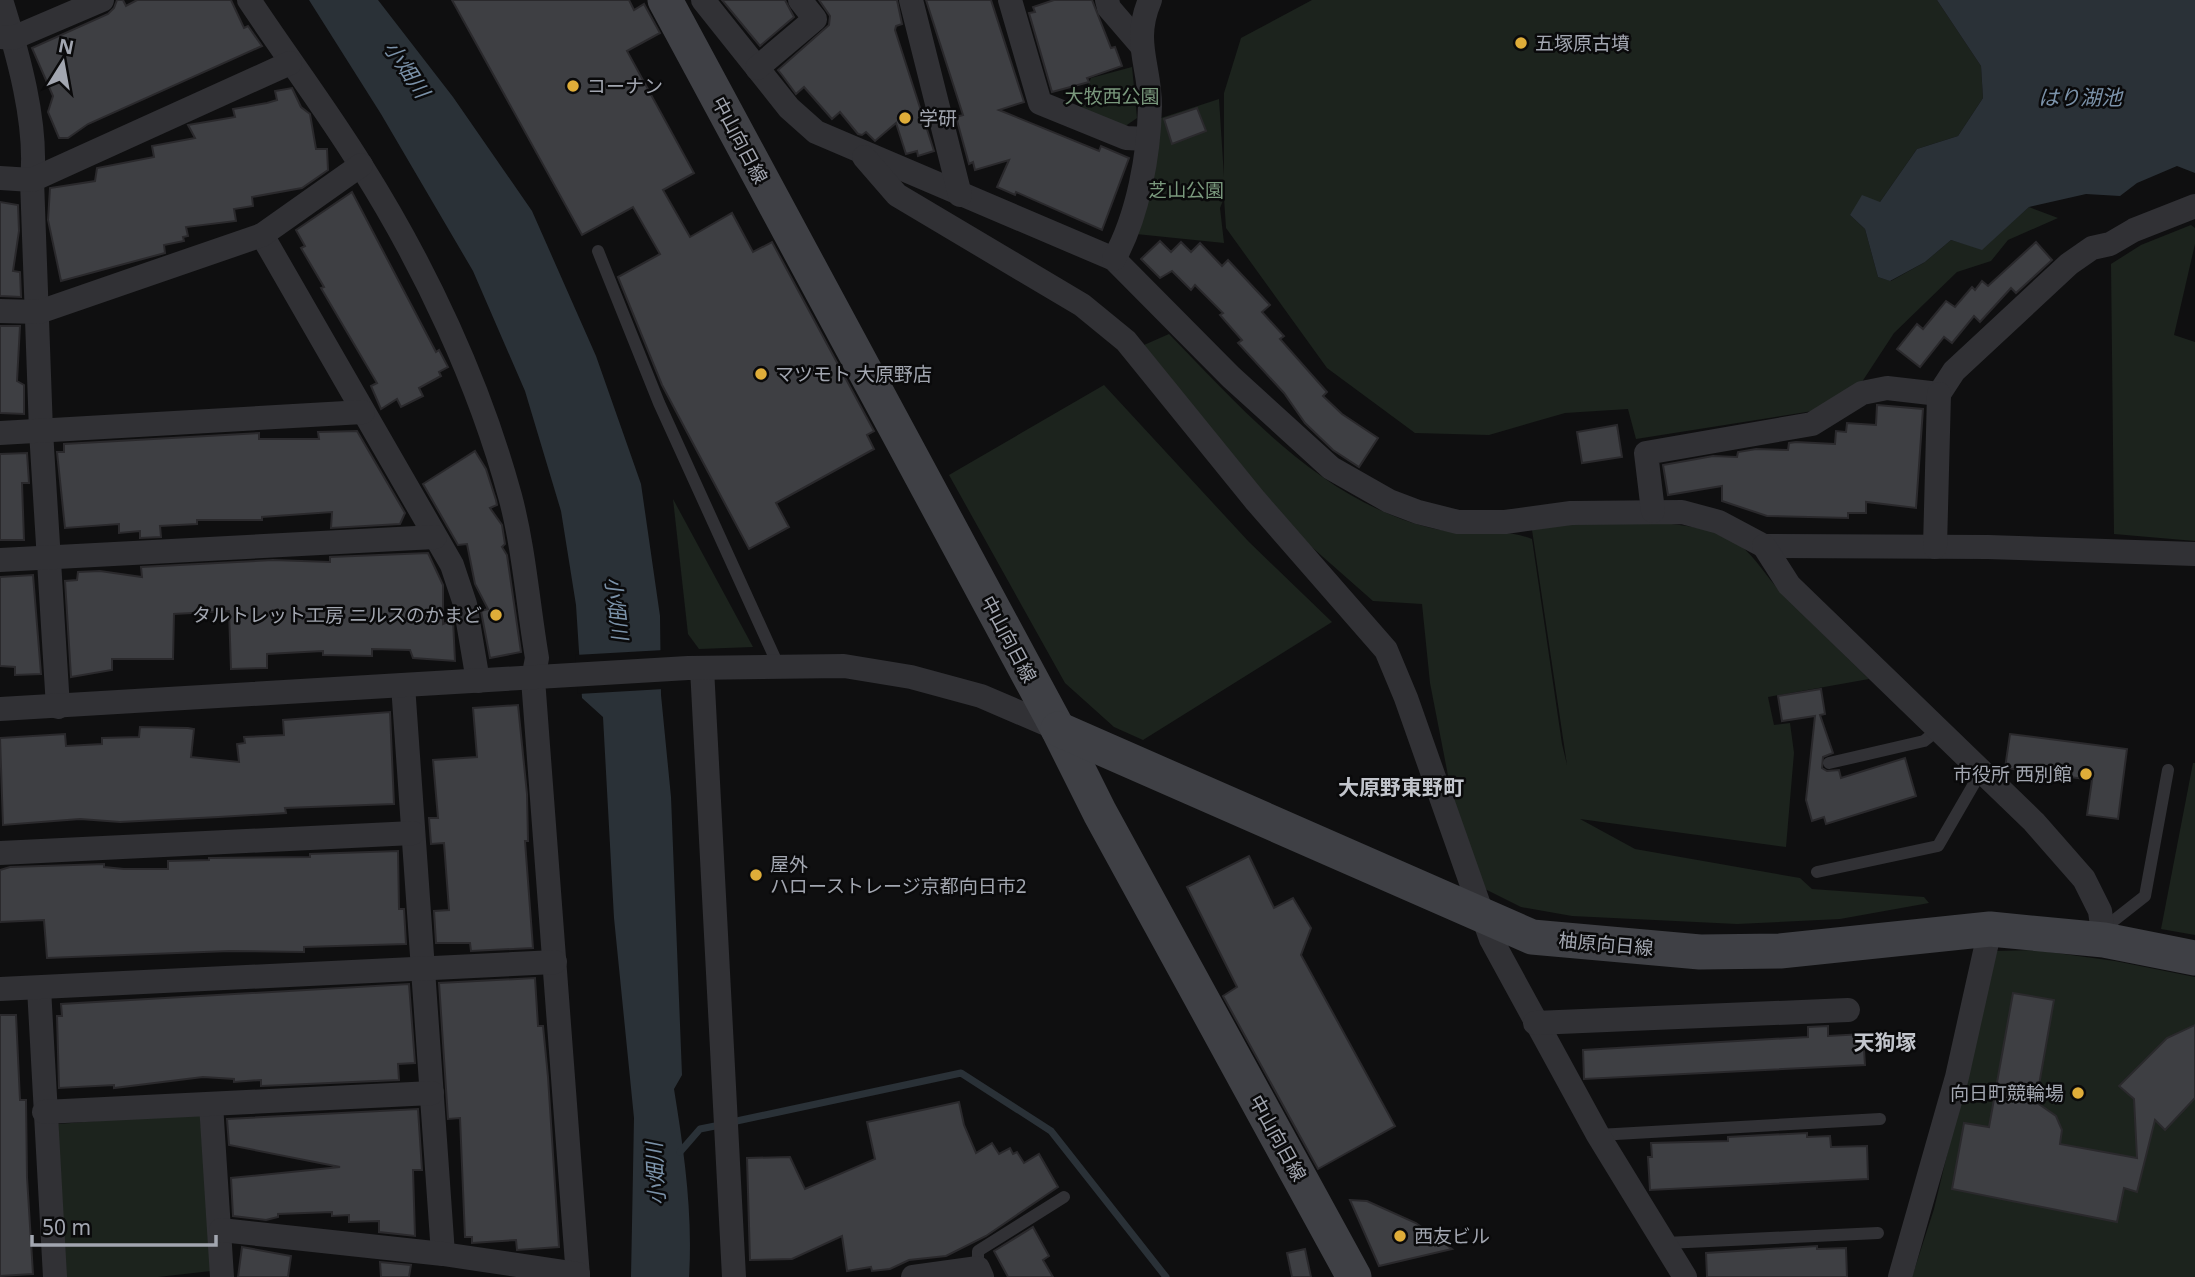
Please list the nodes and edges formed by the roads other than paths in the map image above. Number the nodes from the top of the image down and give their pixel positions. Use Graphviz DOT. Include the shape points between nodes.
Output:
graph roads {
  1 [pos="1,0"];
  2 [pos="102,0"];
  3 [pos="249,0"];
  4 [pos="665,0"];
  5 [pos="703,0"];
  6 [pos="800,0"];
  7 [pos="911,0"];
  8 [pos="1010,0"];
  9 [pos="1107,0"];
  10 [pos="1150,0"];
  11 [pos="7,38"];
  12 [pos="1140,44"];
  13 [pos="290,63"];
  14 [pos="757,68"];
  15 [pos="1146,139"];
  16 [pos="859,151"];
  17 [pos="362,166"];
  18 [pos="0,178"];
  19 [pos="32,180"];
  20 [pos="960,195"];
  21 [pos="2195,206"];
  22 [pos="262,235"];
  23 [pos="598,251"];
  24 [pos="1114,259"];
  25 [pos="0,311"];
  26 [pos="38,312"];
  27 [pos="1939,394"];
  28 [pos="363,412"];
  29 [pos="41,431"];
  30 [pos="0,433"];
  31 [pos="1653,511"];
  32 [pos="435,537"];
  33 [pos="1765,546"];
  34 [pos="1935,547"];
  35 [pos="2195,554"];
  36 [pos="49,558"];
  37 [pos="0,560"];
  38 [pos="695,668"];
  39 [pos="779,668"];
  40 [pos="543,678"];
  41 [pos="478,681"];
  42 [pos="403,685"];
  43 [pos="58,707"];
  44 [pos="0,709"];
  45 [pos="1058,729"];
  46 [pos="1939,729"];
  47 [pos="1829,763"];
  48 [pos="1982,770"];
  49 [pos="2168,770"];
  50 [pos="413,833"];
  51 [pos="0,853"];
  52 [pos="1817,872"];
  53 [pos="1481,917"];
  54 [pos="1990,929"];
  55 [pos="2104,934"];
  56 [pos="2195,958"];
  57 [pos="555,962"];
  58 [pos="423,968"];
  59 [pos="39,988"];
  60 [pos="0,989"];
  61 [pos="1848,1010"];
  62 [pos="1535,1023"];
  63 [pos="432,1093"];
  64 [pos="211,1104"];
  65 [pos="44,1112"];
  66 [pos="1880,1119"];
  67 [pos="1598,1135"];
  68 [pos="1064,1197"];
  69 [pos="220,1230"];
  70 [pos="1878,1233"];
  71 [pos="1666,1243"];
  72 [pos="443,1254"];
  73 [pos="980,1272"];
  74 [pos="578,1275"];
  75 [pos="55,1277"];
  76 [pos="222,1277"];
  77 [pos="734,1277"];
  78 [pos="913,1277"];
  79 [pos="1354,1277"];
  80 [pos="1685,1277"];
  81 [pos="1900,1277"];
  1 -- 11 [label="street"];
  2 -- 11 [label="street"];
  3 -- 13 [label="street"];
  4 -- 45 [label="main road, 中山向日線"];
  5 -- 14 [label="street"];
  6 -- 14 [label="street" via="815,19"];
  7 -- 20 [label="street"];
  8 -- 15 [label="street" via="1040,103 1126,138"];
  9 -- 12 [label="street"];
  10 -- 12 [label="street"];
  11 -- 19 [label="street" via="34,160"];
  12 -- 15 [label="street" via="1150,104"];
  13 -- 17 [label="street"];
  13 -- 19 [label="street"];
  14 -- 16 [label="street" via="789,108 816,132"];
  15 -- 24 [label="street" via="1125,239"];
  16 -- 20 [label="street"];
  16 -- 53 [label="street" via="897,195 1082,305 1126,341 1255,500 1386,650"];
  17 -- 22 [label="street"];
  17 -- 40 [label="street" via="444,323 493,443 511,498"];
  18 -- 19 [label="street"];
  19 -- 26 [label="street"];
  20 -- 24 [label="street"];
  21 -- 27 [label="street" via="2092,248 2069,264 1954,371"];
  22 -- 26 [label="street"];
  22 -- 28 [label="street"];
  23 -- 39 [label="lane" via="659,403"];
  24 -- 31 [label="street" via="1299,441 1331,468 1390,501 1458,522"];
  25 -- 26 [label="street"];
  26 -- 29 [label="street"];
  27 -- 31 [label="street" via="1887,388 1862,394 1811,424 1646,453"];
  27 -- 34 [label="street"];
  28 -- 29 [label="street"];
  28 -- 32 [label="street"];
  29 -- 30 [label="street"];
  29 -- 36 [label="street"];
  31 -- 33 [label="street" via="1682,512 1719,522"];
  32 -- 36 [label="street"];
  32 -- 41 [label="street" via="458,580"];
  33 -- 34 [label="street"];
  33 -- 46 [label="street" via="1789,585"];
  34 -- 35 [label="street"];
  36 -- 37 [label="street"];
  36 -- 43 [label="street"];
  38 -- 39 [label="street"];
  38 -- 40 [label="street"];
  38 -- 77 [label="street" via="729,1143"];
  39 -- 45 [label="street" via="844,666 911,677 981,696"];
  40 -- 41 [label="street"];
  40 -- 57 [label="street"];
  41 -- 42 [label="street"];
  42 -- 43 [label="street"];
  42 -- 50 [label="street"];
  43 -- 44 [label="street"];
  45 -- 53 [label="main road, 柚原向日線"];
  45 -- 79 [label="main road, 中山向日線"];
  46 -- 47 [label="lane" via="1924,741"];
  46 -- 48 [label="street"];
  48 -- 52 [label="lane" via="1938,846"];
  48 -- 55 [label="street" via="2084,879 2100,911"];
  49 -- 55 [label="lane" via="2145,895"];
  50 -- 51 [label="street"];
  50 -- 58 [label="street"];
  53 -- 54 [label="main road, 柚原向日線" via="1532,937 1700,952 1780,951"];
  53 -- 62 [label="street"];
  54 -- 55 [label="main road, 柚原向日線"];
  54 -- 81 [label="street" via="1958,1077"];
  55 -- 56 [label="main road, 柚原向日線"];
  57 -- 58 [label="street"];
  57 -- 74 [label="street"];
  58 -- 59 [label="street"];
  58 -- 63 [label="street"];
  59 -- 60 [label="street"];
  59 -- 65 [label="street"];
  61 -- 62 [label="street"];
  62 -- 67 [label="street"];
  63 -- 64 [label="street"];
  63 -- 72 [label="street"];
  64 -- 65 [label="street"];
  64 -- 69 [label="street"];
  65 -- 75 [label="street"];
  66 -- 67 [label="lane"];
  67 -- 71 [label="street"];
  68 -- 73 [label="lane" via="978,1251"];
  69 -- 72 [label="street"];
  69 -- 76 [label="street"];
  70 -- 71 [label="lane"];
  71 -- 80 [label="street"];
  72 -- 74 [label="street"];
  73 -- 78 [label="street"];
}
